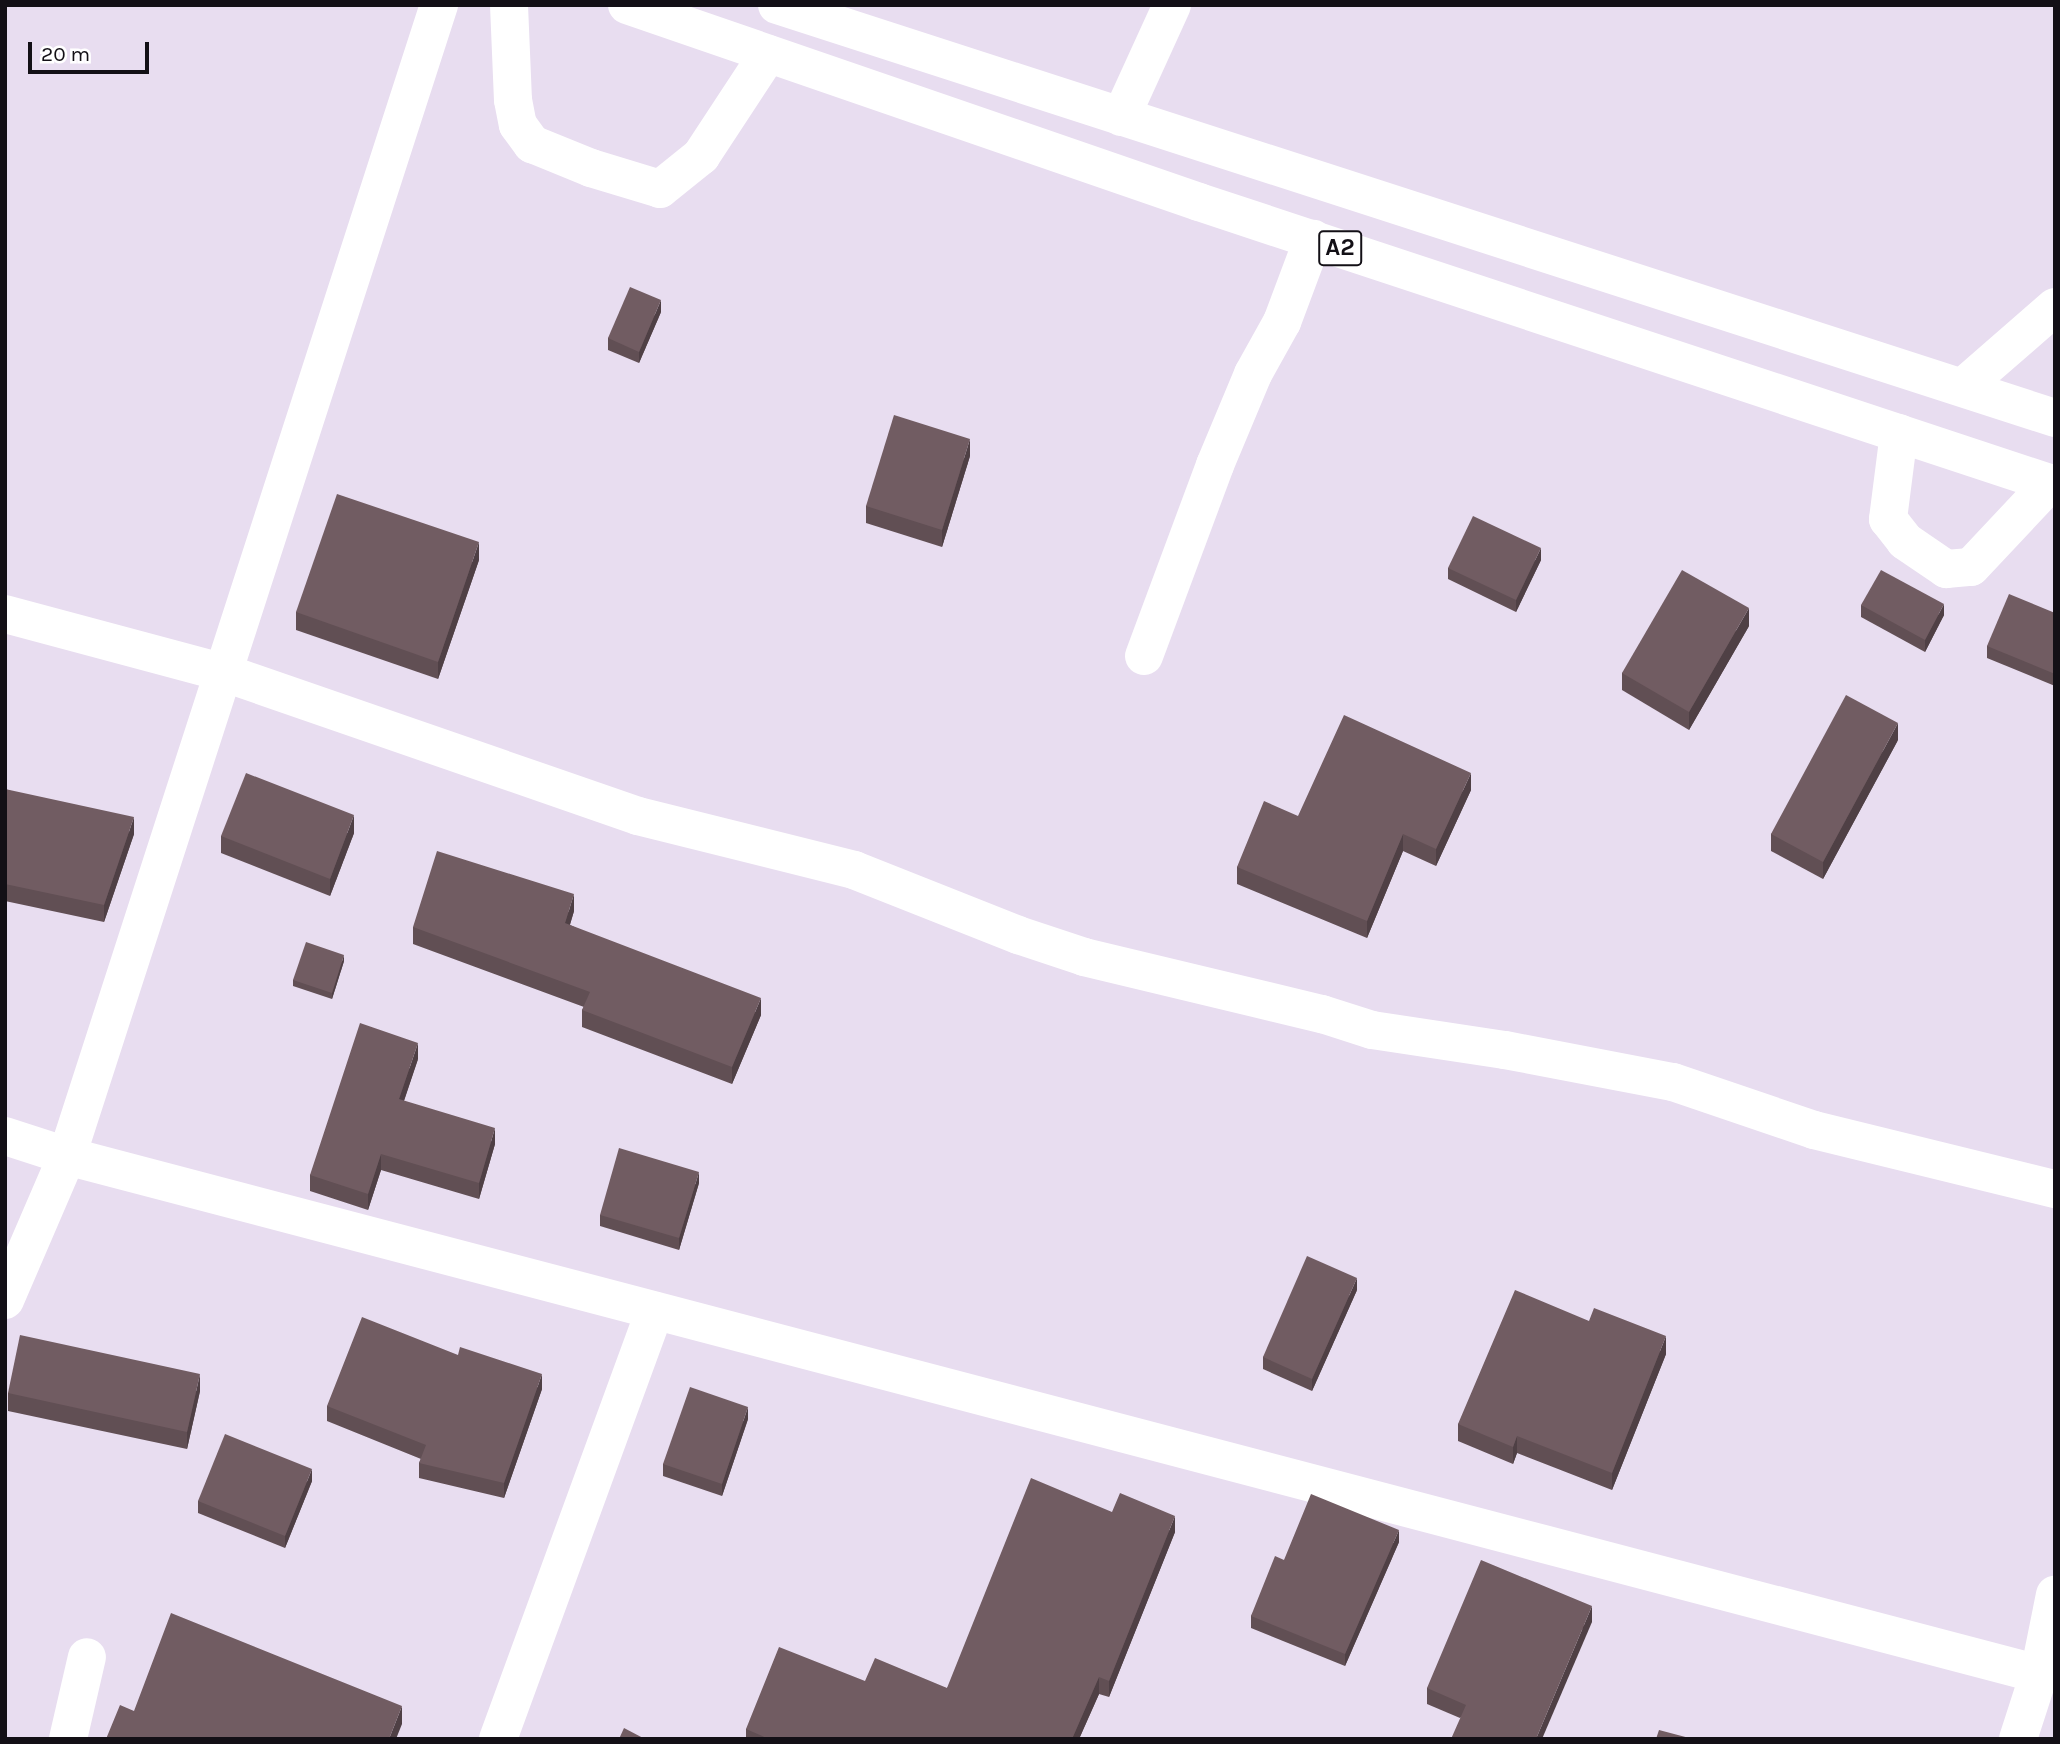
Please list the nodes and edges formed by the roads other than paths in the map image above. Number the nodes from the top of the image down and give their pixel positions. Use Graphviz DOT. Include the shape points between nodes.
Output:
graph roads {
  1 [pos="439,5"];
  2 [pos="509,5"];
  3 [pos="627,5"];
  4 [pos="777,5"];
  5 [pos="1172,5"];
  6 [pos="768,54"];
  7 [pos="1121,117"];
  8 [pos="1313,239"];
  9 [pos="2055,307"];
  10 [pos="1963,387"];
  11 [pos="2055,418"];
  12 [pos="1899,433"];
  13 [pos="2052,484"];
  14 [pos="5,614"];
  15 [pos="1144,656"];
  16 [pos="225,673"];
  17 [pos="5,1136"];
  18 [pos="67,1156"];
  19 [pos="2055,1189"];
  20 [pos="5,1300"];
  21 [pos="655,1311"];
  22 [pos="2055,1595"];
  23 [pos="87,1657"];
  24 [pos="2039,1674"];
  25 [pos="2033,1726"];
  26 [pos="68,1739"];
  27 [pos="498,1739"];
  1 -- 16 [label="main road"];
  2 -- 6 [label="main road" via="513,100 518,125 532,144 660,190 701,156"];
  3 -- 6 [label="main road, A2"];
  4 -- 7 [label="main road, A2"];
  5 -- 7 [label="main road"];
  6 -- 8 [label="main road, A2"];
  7 -- 10 [label="main road, A2"];
  8 -- 12 [label="main road, A2"];
  8 -- 15 [label="main road" via="1282,322 1253,374 1215,465"];
  9 -- 10 [label="main road"];
  10 -- 11 [label="main road, A2"];
  12 -- 13 [label="main road, A2"];
  12 -- 13 [label="main road" via="1888,519 1905,541 1946,569 1971,567"];
  14 -- 16 [label="main road"];
  16 -- 18 [label="main road"];
  16 -- 19 [label="main road" via="638,816 854,870 1084,957 1372,1030 1673,1082 1814,1130"];
  17 -- 18 [label="main road"];
  18 -- 20 [label="main road"];
  18 -- 21 [label="main road"];
  21 -- 24 [label="main road"];
  21 -- 27 [label="main road"];
  22 -- 24 [label="main road"];
  23 -- 26 [label="main road"];
  24 -- 25 [label="main road"];
}
